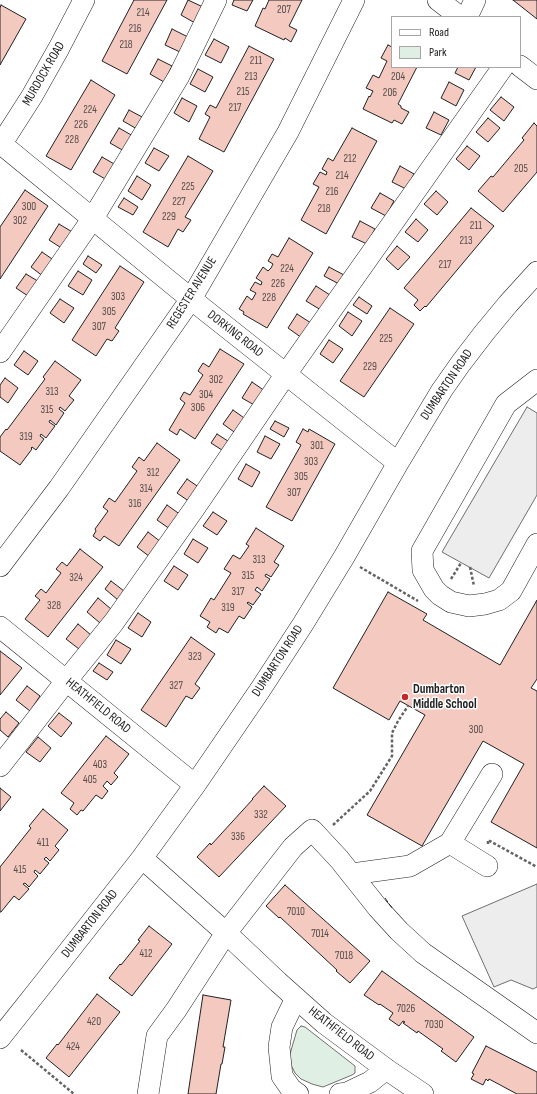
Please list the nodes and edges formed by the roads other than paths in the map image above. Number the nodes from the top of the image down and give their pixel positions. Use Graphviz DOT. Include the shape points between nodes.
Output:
graph roads {
  1 [pos="84,0"];
  2 [pos="216,0"];
  3 [pos="354,0"];
  4 [pos="438,0"];
  5 [pos="475,0"];
  6 [pos="459,16"];
  7 [pos="467,16"];
  8 [pos="521,67"];
  9 [pos="502,68"];
  10 [pos="537,79"];
  11 [pos="0,144"];
  12 [pos="93,218"];
  13 [pos="537,272"];
  14 [pos="191,299"];
  15 [pos="0,352"];
  16 [pos="286,374"];
  17 [pos="537,380"];
  18 [pos="398,463"];
  19 [pos="537,544"];
  20 [pos="0,566"];
  21 [pos="0,627"];
  22 [pos="66,681"];
  23 [pos="0,766"];
  24 [pos="492,774"];
  25 [pos="195,785"];
  26 [pos="450,843"];
  27 [pos="142,858"];
  28 [pos="487,866"];
  29 [pos="352,874"];
  30 [pos="226,933"];
  31 [pos="296,998"];
  32 [pos="537,1034"];
  33 [pos="0,1038"];
  34 [pos="386,1069"];
  35 [pos="148,1094"];
  36 [pos="298,1094"];
  37 [pos="340,1094"];
  38 [pos="423,1094"];
  1 -- 11 [label="street, MURDOCK ROAD" via="32,96"];
  2 -- 12 [label="street" via="179,76"];
  3 -- 14 [label="street, REGESTER AVENUE" via="288,132"];
  4 -- 6 [label="street"];
  5 -- 7 [label="street"];
  8 -- 10 [label="street"];
  9 -- 16 [label="street"];
  11 -- 12 [label="street, DORKING ROAD"];
  12 -- 14 [label="street, DORKING ROAD"];
  12 -- 15 [label="street"];
  13 -- 18 [label="street, DUMBARTON ROAD" via="460,363"];
  14 -- 16 [label="street, DORKING ROAD"];
  14 -- 20 [label="street, REGESTER AVENUE" via="59,488"];
  16 -- 18 [label="street, DORKING ROAD"];
  16 -- 22 [label="street" via="114,622"];
  17 -- 19 [label="street" via="506,404 422,551 423,570 434,589 451,602 469,606 485,604 499,600 511,591"];
  18 -- 25 [label="street, DUMBARTON ROAD" via="344,557 282,656"];
  21 -- 22 [label="street, HEATHFIELD ROAD"];
  22 -- 23 [label="street"];
  22 -- 25 [label="street, HEATHFIELD ROAD"];
  24 -- 26 [label="street"];
  25 -- 27 [label="street, DUMBARTON ROAD"];
  26 -- 28 [label="street"];
  26 -- 29 [label="street" via="410,866"];
  27 -- 30 [label="street, HEATHFIELD ROAD"];
  27 -- 33 [label="street, DUMBARTON ROAD"];
  29 -- 30 [label="street" via="312,830 293,847"];
  29 -- 32 [label="street" via="398,931 423,953"];
  30 -- 31 [label="street, HEATHFIELD ROAD"];
  30 -- 35 [label="street" via="157,1036"];
  31 -- 34 [label="street, HEATHFIELD ROAD" via="324,1023"];
  31 -- 36 [label="street, HEATHFIELD ROAD" via="282,1027 279,1047 282,1076 290,1089"];
  34 -- 37 [label="street, HEATHFIELD ROAD" via="370,1082"];
  34 -- 38 [label="street, HEATHFIELD ROAD"];
}
